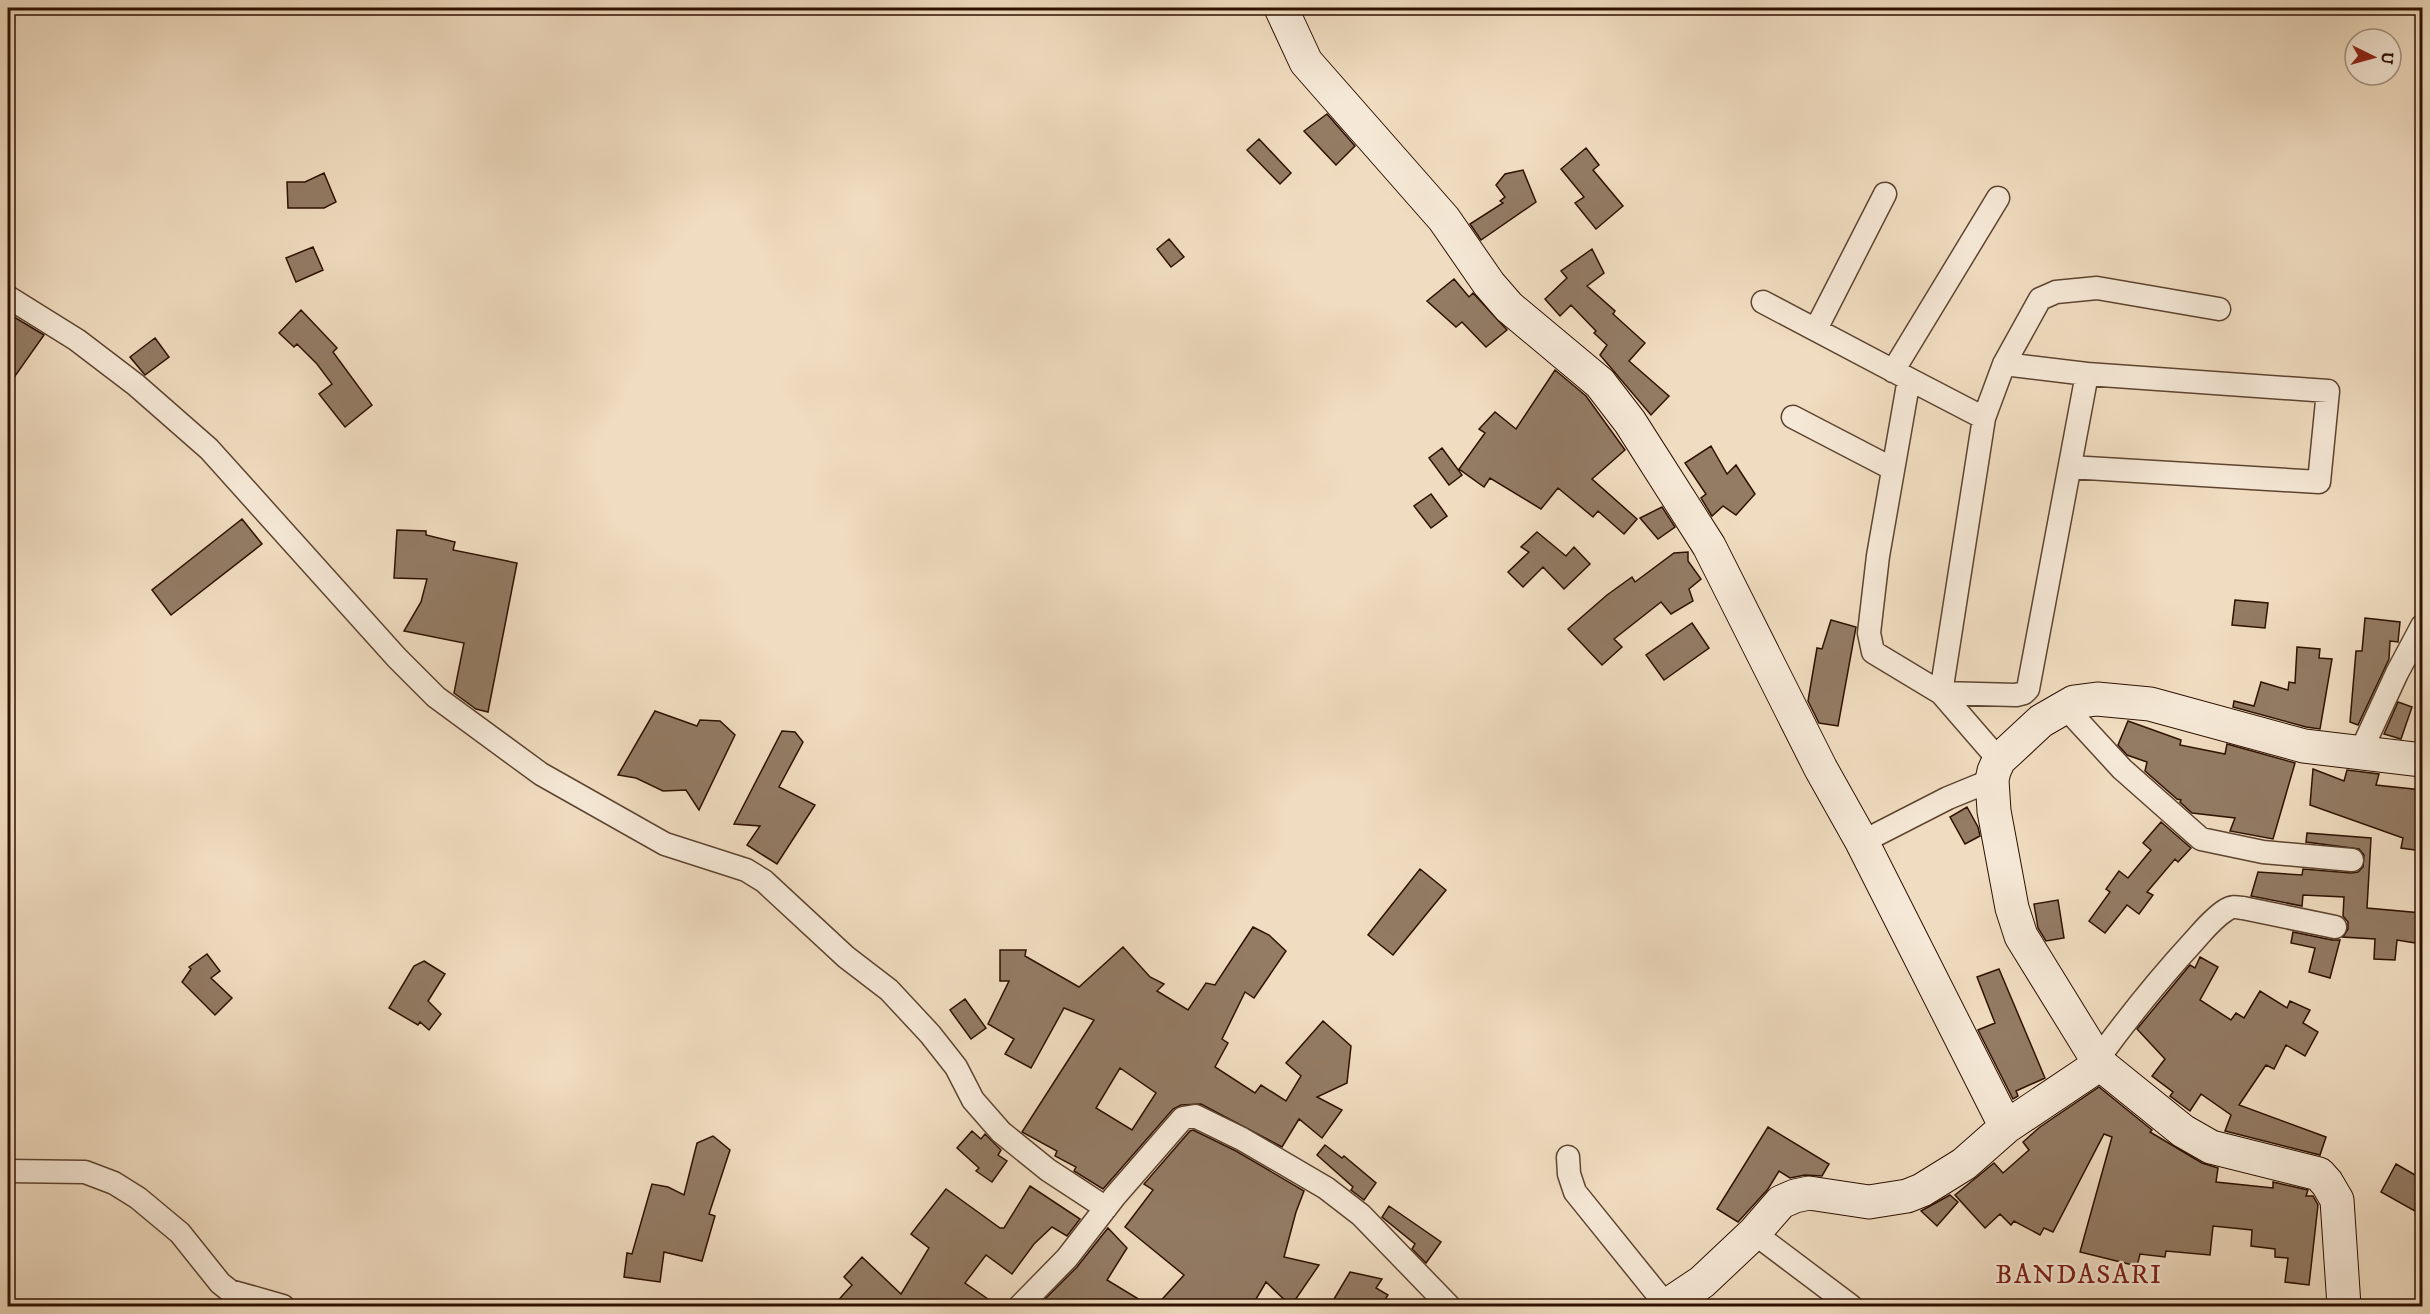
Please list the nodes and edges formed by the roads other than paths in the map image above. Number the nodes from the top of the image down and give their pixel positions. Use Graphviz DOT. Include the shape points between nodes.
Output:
graph roads {
  1 [pos="1281,8"];
  2 [pos="1885,194"];
  3 [pos="1998,198"];
  4 [pos="8,297"];
  5 [pos="1763,302"];
  6 [pos="2219,309"];
  7 [pos="1816,329"];
  8 [pos="2004,364"];
  9 [pos="2087,374"];
  10 [pos="1901,375"];
  11 [pos="1793,417"];
  12 [pos="1984,418"];
  13 [pos="2070,467"];
  14 [pos="1893,469"];
  15 [pos="2422,626"];
  16 [pos="1941,693"];
  17 [pos="2065,707"];
  18 [pos="2360,753"];
  19 [pos="2422,760"];
  20 [pos="1995,770"];
  21 [pos="1862,842"];
  22 [pos="2352,860"];
  23 [pos="2335,927"];
  24 [pos="2099,1062"];
  25 [pos="2006,1126"];
  26 [pos="1568,1157"];
  27 [pos="8,1171"];
  28 [pos="1106,1208"];
  29 [pos="1754,1233"];
  30 [pos="283,1306"];
  31 [pos="1020,1306"];
  32 [pos="1449,1306"];
  33 [pos="1666,1306"];
  34 [pos="1851,1306"];
  35 [pos="2344,1306"];
  1 -- 21 [label="street" via="1306,62 1444,219 1489,284 1509,307 1600,383 1630,422 1709,546"];
  2 -- 7 [label="street"];
  3 -- 10 [label="street"];
  4 -- 28 [label="street" via="93,352 209,449 436,697 541,774 665,844 746,870 764,881 846,957 889,990 930,1034 956,1067 973,1100 1001,1132 1048,1170"];
  5 -- 7 [label="street"];
  6 -- 8 [label="street" via="2097,288 2056,292 2040,299"];
  7 -- 10 [label="street"];
  8 -- 9 [label="street"];
  8 -- 12 [label="street"];
  9 -- 13 [label="street"];
  9 -- 13 [label="street" via="2328,391 2319,482"];
  10 -- 12 [label="street"];
  10 -- 14 [label="street"];
  11 -- 14 [label="street"];
  12 -- 16 [label="street"];
  13 -- 16 [label="street" via="2028,689 2016,695"];
  14 -- 16 [label="street" via="1878,556 1870,644 1873,652"];
  15 -- 18 [label="street"];
  16 -- 20 [label="street"];
  17 -- 18 [label="street" via="2097,699 2150,704 2304,746"];
  17 -- 20 [label="street" via="2041,721"];
  17 -- 22 [label="street" via="2122,769 2201,838 2262,852"];
  18 -- 19 [label="street"];
  20 -- 21 [label="street"];
  20 -- 24 [label="street" via="1994,811 2021,936"];
  21 -- 25 [label="street"];
  23 -- 24 [label="street" via="2228,908 2182,953 2122,1025"];
  24 -- 25 [label="street"];
  24 -- 35 [label="street" via="2183,1131 2211,1148 2319,1174 2337,1200"];
  25 -- 29 [label="street" via="1964,1164 1907,1197 1869,1202 1801,1194 1781,1202"];
  26 -- 33 [label="street" via="1575,1192"];
  27 -- 30 [label="street" via="85,1173 114,1183 180,1233 230,1291"];
  28 -- 31 [label="street" via="1067,1258"];
  28 -- 32 [label="street" via="1183,1118 1195,1116 1326,1188 1361,1215"];
  29 -- 33 [label="street" via="1702,1282"];
  29 -- 34 [label="street"];
}
